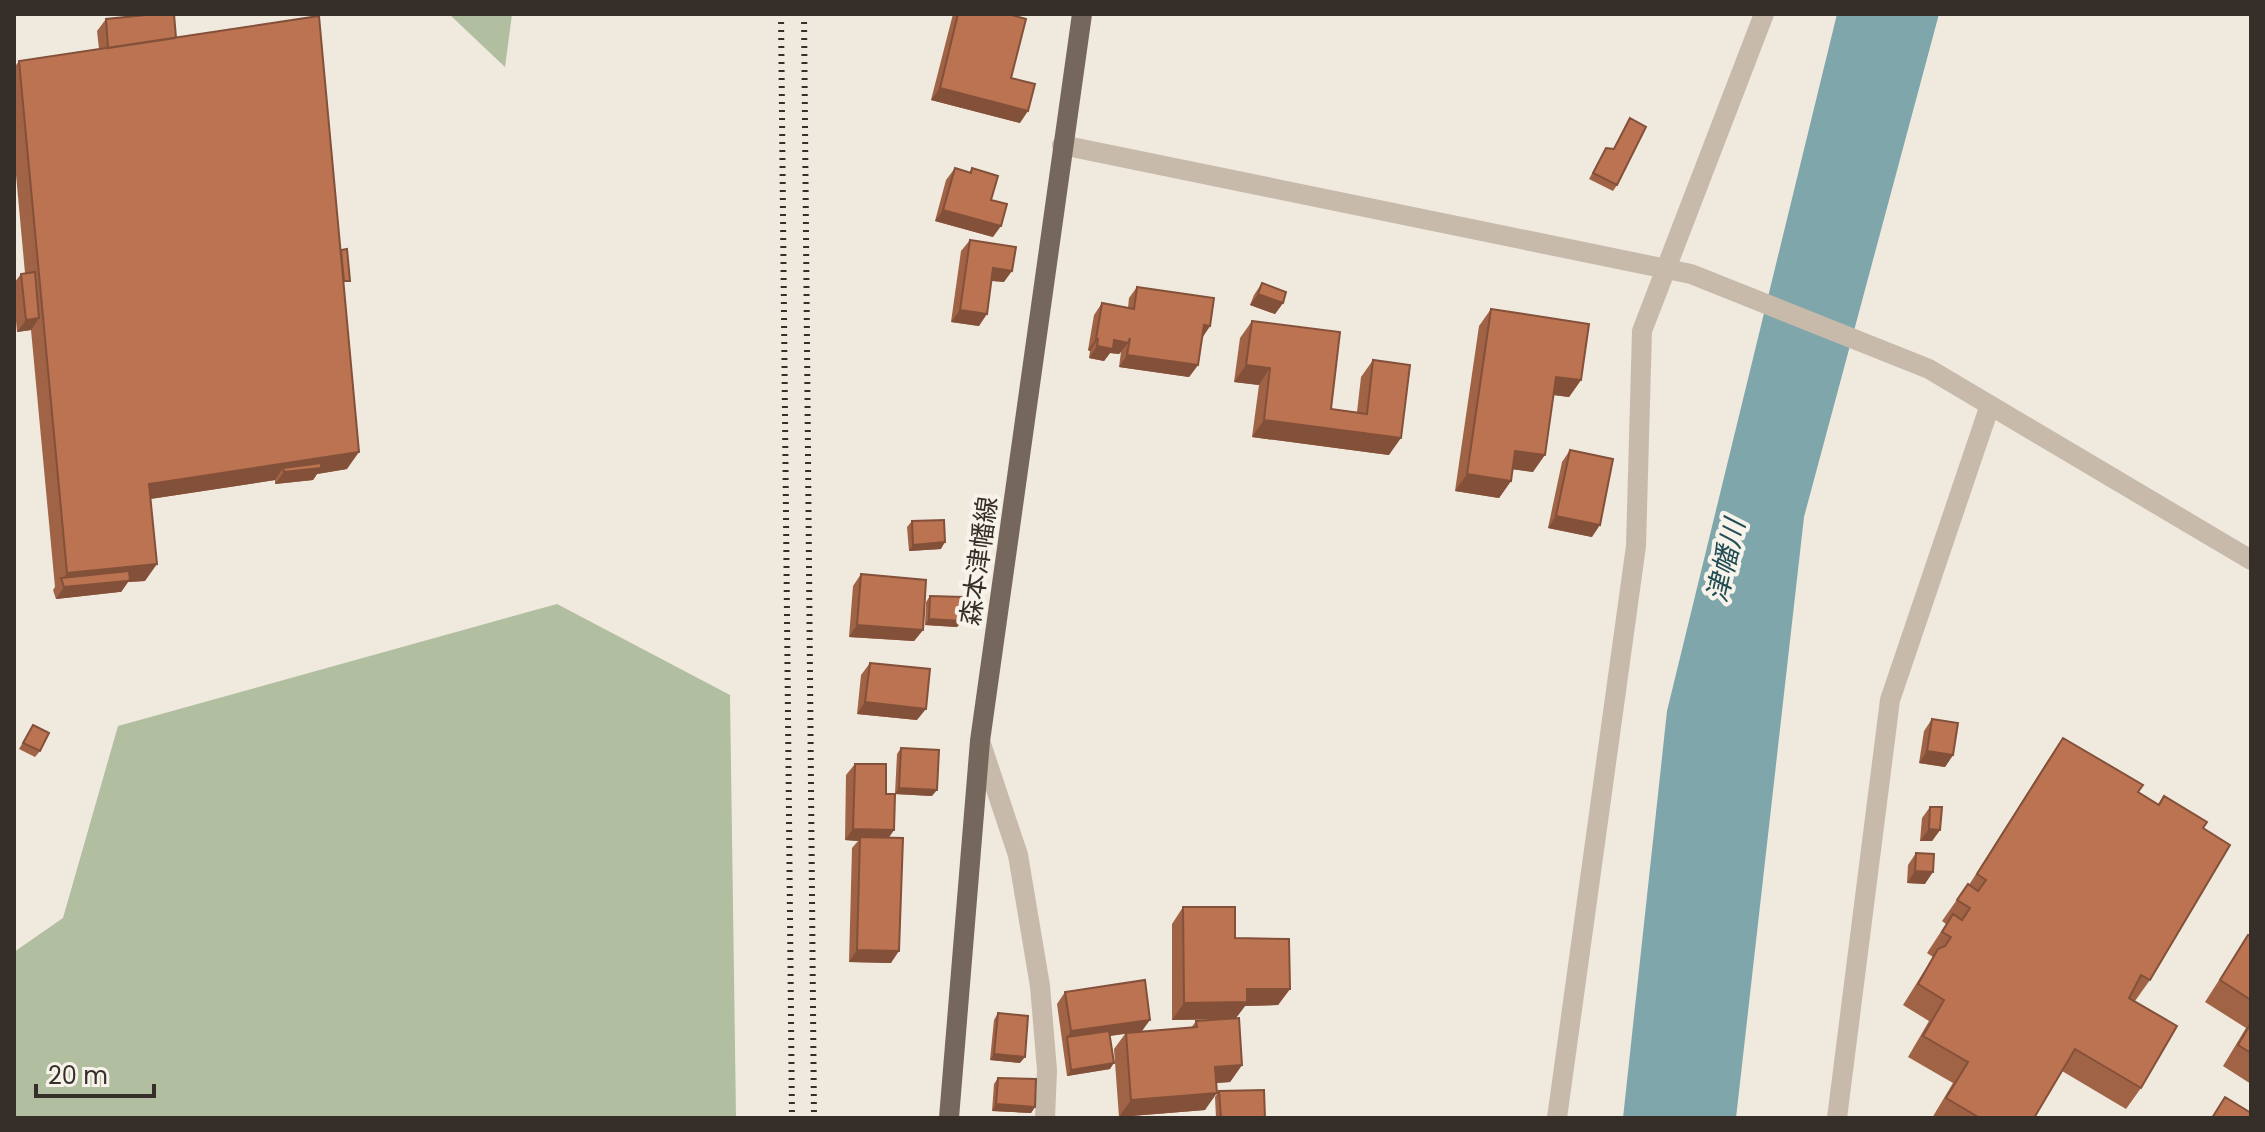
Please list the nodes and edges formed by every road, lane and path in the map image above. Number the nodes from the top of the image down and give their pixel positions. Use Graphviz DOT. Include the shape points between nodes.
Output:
graph roads {
  1 [pos="1082,14"];
  2 [pos="1764,14"];
  3 [pos="1062,145"];
  4 [pos="1666,269"];
  5 [pos="1990,405"];
  6 [pos="2251,560"];
  7 [pos="980,741"];
  8 [pos="949,1118"];
  9 [pos="1045,1118"];
  10 [pos="1557,1118"];
  11 [pos="1837,1118"];
  1 -- 3 [label="main road, 森本津幡線"];
  2 -- 4 [label="street"];
  3 -- 4 [label="street"];
  3 -- 7 [label="main road, 森本津幡線"];
  4 -- 5 [label="street" via="1691,274 1929,369"];
  4 -- 10 [label="street" via="1642,331 1636,546"];
  5 -- 6 [label="street"];
  5 -- 11 [label="street" via="1890,700"];
  7 -- 8 [label="main road, 森本津幡線"];
  7 -- 9 [label="street" via="1018,855 1031,930 1047,1070"];
}
